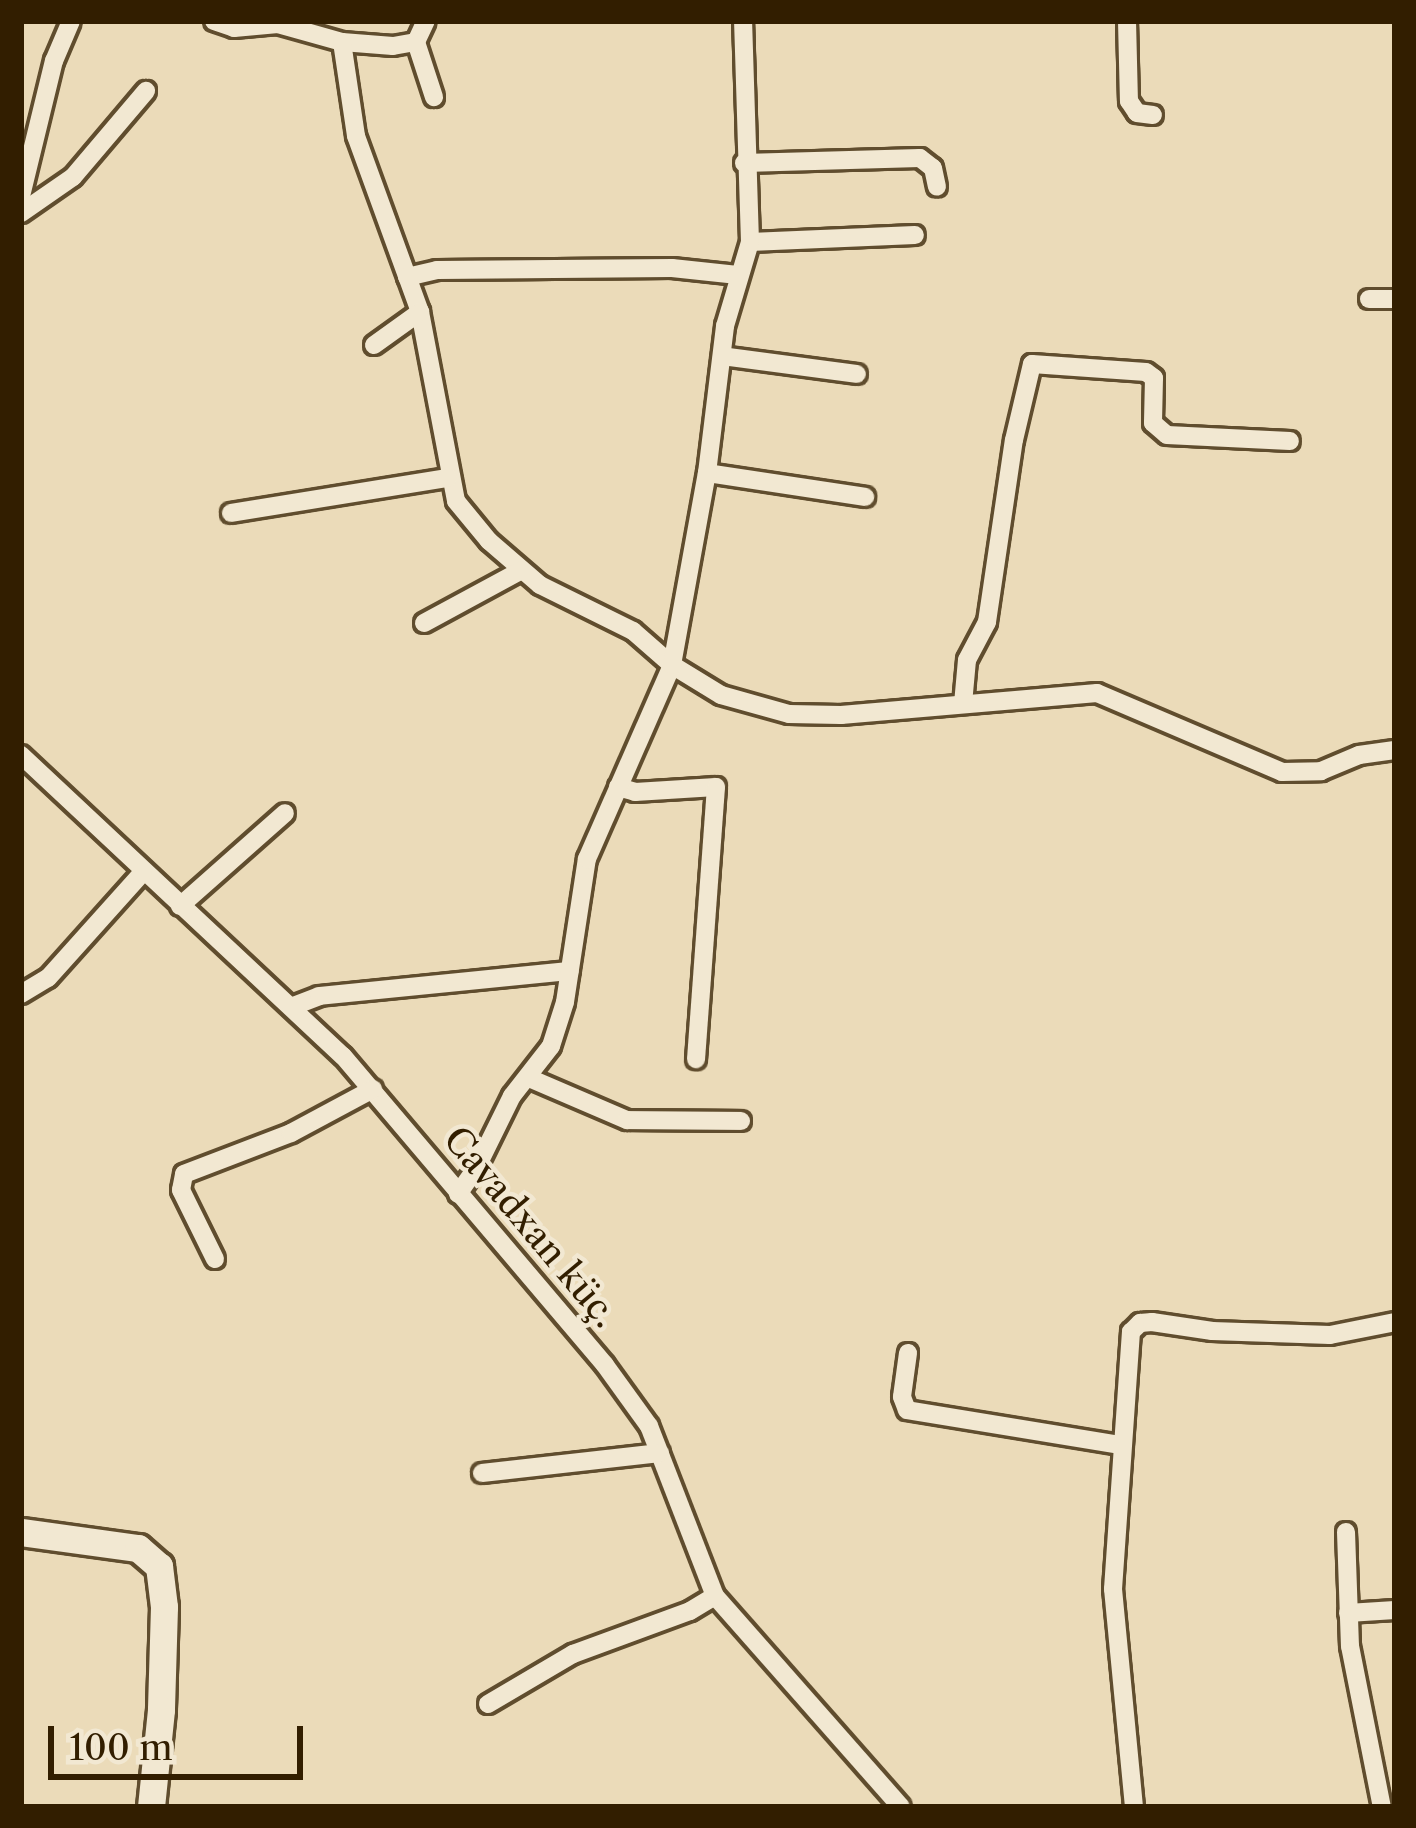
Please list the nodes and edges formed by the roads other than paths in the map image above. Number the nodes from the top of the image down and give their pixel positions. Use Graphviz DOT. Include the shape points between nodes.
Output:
graph roads {
  1 [pos="71,21"];
  2 [pos="214,21"];
  3 [pos="426,21"];
  4 [pos="743,21"];
  5 [pos="1127,21"];
  6 [pos="342,42"];
  7 [pos="416,42"];
  8 [pos="146,91"];
  9 [pos="434,97"];
  10 [pos="1153,115"];
  11 [pos="744,163"];
  12 [pos="937,188"];
  13 [pos="21,196"];
  14 [pos="21,213"];
  15 [pos="916,235"];
  16 [pos="750,242"];
  17 [pos="737,275"];
  18 [pos="407,277"];
  19 [pos="1369,299"];
  20 [pos="1395,299"];
  21 [pos="419,312"];
  22 [pos="374,345"];
  23 [pos="722,356"];
  24 [pos="857,374"];
  25 [pos="1290,441"];
  26 [pos="707,473"];
  27 [pos="448,478"];
  28 [pos="866,497"];
  29 [pos="231,513"];
  30 [pos="522,570"];
  31 [pos="424,623"];
  32 [pos="672,665"];
  33 [pos="964,704"];
  34 [pos="1395,750"];
  35 [pos="21,755"];
  36 [pos="618,787"];
  37 [pos="284,813"];
  38 [pos="143,872"];
  39 [pos="180,906"];
  40 [pos="570,971"];
  41 [pos="21,994"];
  42 [pos="291,1007"];
  43 [pos="696,1059"];
  44 [pos="529,1078"];
  45 [pos="373,1089"];
  46 [pos="741,1121"];
  47 [pos="458,1194"];
  48 [pos="215,1258"];
  49 [pos="1395,1322"];
  50 [pos="908,1352"];
  51 [pos="1120,1445"];
  52 [pos="660,1454"];
  53 [pos="482,1473"];
  54 [pos="21,1532"];
  55 [pos="1346,1532"];
  56 [pos="715,1596"];
  57 [pos="1395,1610"];
  58 [pos="1348,1612"];
  59 [pos="488,1704"];
  60 [pos="151,1807"];
  61 [pos="901,1807"];
  62 [pos="1134,1807"];
  63 [pos="1382,1807"];
  1 -- 13 [label="street"];
  2 -- 6 [label="street" via="302,27"];
  3 -- 7 [label="street"];
  4 -- 11 [label="street"];
  5 -- 10 [label="street" via="1130,101 1137,113"];
  6 -- 7 [label="street"];
  6 -- 18 [label="street" via="356,136"];
  7 -- 9 [label="street"];
  8 -- 14 [label="street" via="74,177"];
  11 -- 12 [label="street" via="920,158 933,168"];
  11 -- 16 [label="street"];
  15 -- 16 [label="street"];
  16 -- 17 [label="street"];
  17 -- 18 [label="street" via="648,268"];
  17 -- 23 [label="street"];
  18 -- 21 [label="street"];
  19 -- 20 [label="street"];
  21 -- 22 [label="street"];
  21 -- 27 [label="street"];
  23 -- 24 [label="street"];
  23 -- 26 [label="street"];
  25 -- 33 [label="street" via="1167,435 1154,424 1154,378 1146,372 1032,364 987,622 964,673"];
  26 -- 28 [label="street"];
  26 -- 32 [label="street"];
  27 -- 29 [label="street"];
  27 -- 30 [label="street" via="471,522"];
  30 -- 31 [label="street"];
  30 -- 32 [label="street" via="633,631"];
  32 -- 33 [label="street" via="721,695 789,714"];
  32 -- 36 [label="street"];
  33 -- 34 [label="street" via="1097,693 1298,774"];
  35 -- 38 [label="street, Cavadxan küç."];
  36 -- 40 [label="street" via="578,886"];
  36 -- 43 [label="street" via="716,788"];
  37 -- 39 [label="street"];
  38 -- 39 [label="street, Cavadxan küç."];
  38 -- 41 [label="street" via="48,978"];
  39 -- 42 [label="street, Cavadxan küç."];
  40 -- 42 [label="street" via="319,996"];
  40 -- 44 [label="street" via="550,1046"];
  42 -- 45 [label="street, Cavadxan küç."];
  44 -- 46 [label="street" via="627,1120"];
  44 -- 47 [label="street"];
  45 -- 47 [label="street, Cavadxan küç."];
  45 -- 48 [label="street" via="184,1174 181,1190"];
  47 -- 52 [label="street, Cavadxan küç." via="605,1365"];
  49 -- 51 [label="street" via="1302,1336 1140,1323 1131,1332"];
  50 -- 51 [label="street" via="907,1410"];
  51 -- 62 [label="street" via="1113,1588"];
  52 -- 53 [label="street"];
  52 -- 56 [label="street, Cavadxan küç."];
  54 -- 60 [label="street" via="138,1548 159,1567 161,1710"];
  55 -- 58 [label="street"];
  56 -- 59 [label="street" via="573,1654"];
  56 -- 61 [label="street, Cavadxan küç."];
  57 -- 58 [label="street"];
  58 -- 63 [label="street"];
}
